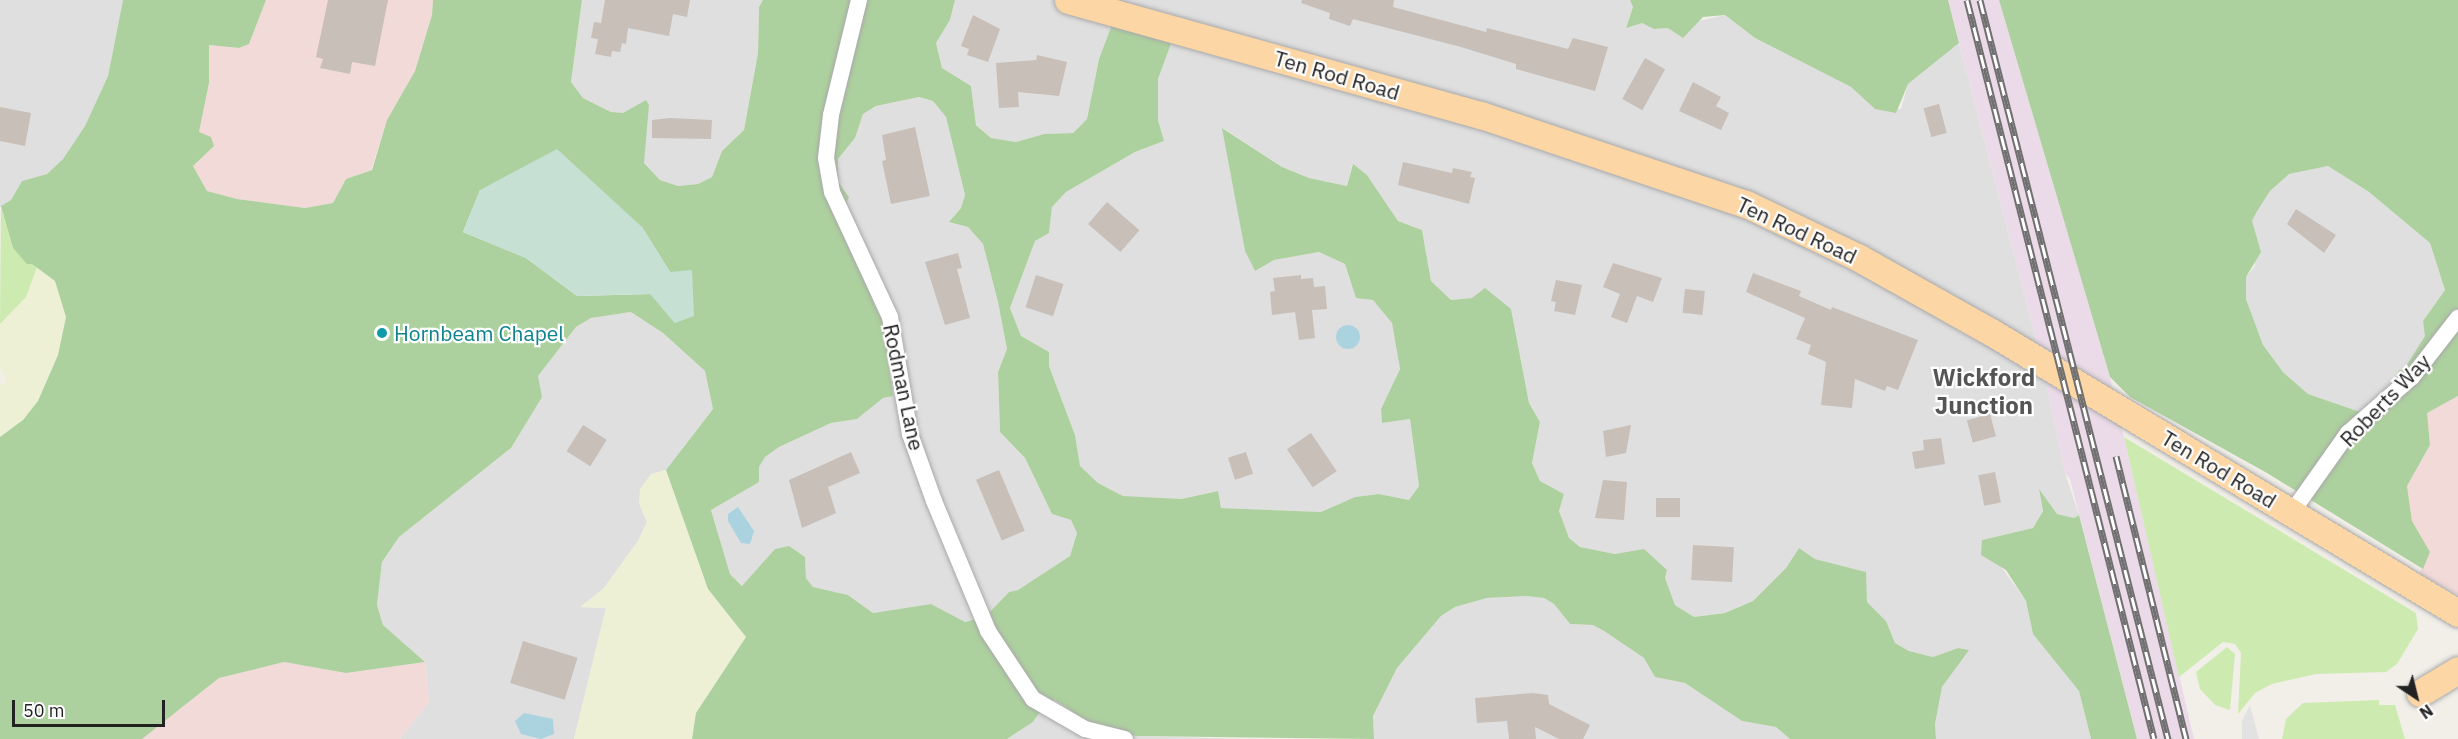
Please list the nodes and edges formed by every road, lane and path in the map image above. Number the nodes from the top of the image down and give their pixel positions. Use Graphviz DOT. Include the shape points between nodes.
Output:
graph roads {
  1 [pos="859,0"];
  2 [pos="1068,0"];
  3 [pos="2458,318"];
  4 [pos="2292,512"];
  5 [pos="2458,613"];
  6 [pos="2458,670"];
  7 [pos="2420,693"];
  8 [pos="1125,739"];
  1 -- 8 [label="street, Rodman Lane" via="831,115 826,158 832,192 890,317 910,434 921,467 988,632 1033,699 1085,729"];
  2 -- 4 [label="main road, Ten Rod Road" via="1481,115 1746,204 1889,275"];
  3 -- 4 [label="street, Roberts Way" via="2412,377 2348,433"];
  4 -- 5 [label="main road, Ten Rod Road"];
  6 -- 7 [label="main road"];
}
